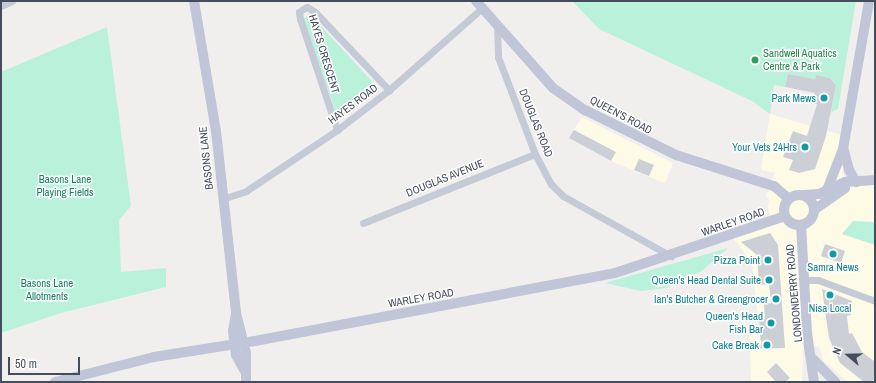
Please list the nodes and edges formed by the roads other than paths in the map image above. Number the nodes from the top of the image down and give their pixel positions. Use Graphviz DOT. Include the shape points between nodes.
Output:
graph roads {
  1 [pos="12,1"];
  2 [pos="194,1"];
  3 [pos="869,1"];
  4 [pos="480,4"];
  5 [pos="1,6"];
  6 [pos="497,26"];
  7 [pos="389,90"];
  8 [pos="337,130"];
  9 [pos="843,149"];
  10 [pos="535,154"];
  11 [pos="875,180"];
  12 [pos="856,182"];
  13 [pos="827,190"];
  14 [pos="804,195"];
  15 [pos="788,198"];
  16 [pos="222,199"];
  17 [pos="814,210"];
  18 [pos="785,216"];
  19 [pos="363,223"];
  20 [pos="801,225"];
  21 [pos="671,256"];
  22 [pos="803,280"];
  23 [pos="875,301"];
  24 [pos="236,313"];
  25 [pos="245,343"];
  26 [pos="234,344"];
  27 [pos="813,359"];
  28 [pos="245,372"];
  29 [pos="56,382"];
  30 [pos="246,382"];
  31 [pos="816,382"];
  32 [pos="834,382"];
  1 -- 5 [label="street"];
  2 -- 16 [label="street, BASONS LANE" via="216,131"];
  3 -- 9 [label="street"];
  4 -- 6 [label="street, QUEEN'S ROAD"];
  4 -- 7 [label="street, HAYES ROAD"];
  6 -- 10 [label="street, DOUGLAS ROAD" via="498,57"];
  6 -- 15 [label="street, QUEEN'S ROAD" via="553,88 598,118 676,155 774,186"];
  7 -- 8 [label="street, HAYES ROAD"];
  7 -- 8 [label="street, HAYES CRESCENT" via="315,12 307,8 299,12"];
  8 -- 16 [label="street, HAYES ROAD" via="246,191"];
  9 -- 12 [label="street" via="849,170"];
  9 -- 13 [label="street"];
  10 -- 19 [label="street, DOUGLAS AVENUE"];
  10 -- 21 [label="street, DOUGLAS ROAD" via="551,184 563,196"];
  11 -- 12 [label="street"];
  12 -- 13 [label="street" via="844,182"];
  12 -- 17 [label="street"];
  13 -- 14 [label="street" via="819,194"];
  14 -- 15 [label="street"];
  14 -- 17 [label="street" via="810,198"];
  15 -- 18 [label="street" via="783,208"];
  16 -- 24 [label="street, BASONS LANE"];
  17 -- 20 [label="street" via="809,222"];
  18 -- 20 [label="street" via="791,223"];
  18 -- 21 [label="street, WARLEY ROAD"];
  20 -- 22 [label="street, LONDONDERRY ROAD"];
  21 -- 25 [label="street, WARLEY ROAD" via="615,273 519,293"];
  22 -- 23 [label="street" via="818,280"];
  22 -- 27 [label="street, LONDONDERRY ROAD"];
  24 -- 25 [label="street, BASONS LANE"];
  24 -- 26 [label="street, BASONS LANE"];
  25 -- 26 [label="street, WARLEY ROAD"];
  25 -- 28 [label="street, BASONS LANE"];
  26 -- 28 [label="street, BASONS LANE" via="236,355"];
  26 -- 29 [label="street, WARLEY ROAD" via="154,357"];
  27 -- 31 [label="street, LONDONDERRY ROAD"];
  27 -- 32 [label="street"];
  28 -- 30 [label="street, BASONS LANE"];
  31 -- 32 [label="street"];
}
